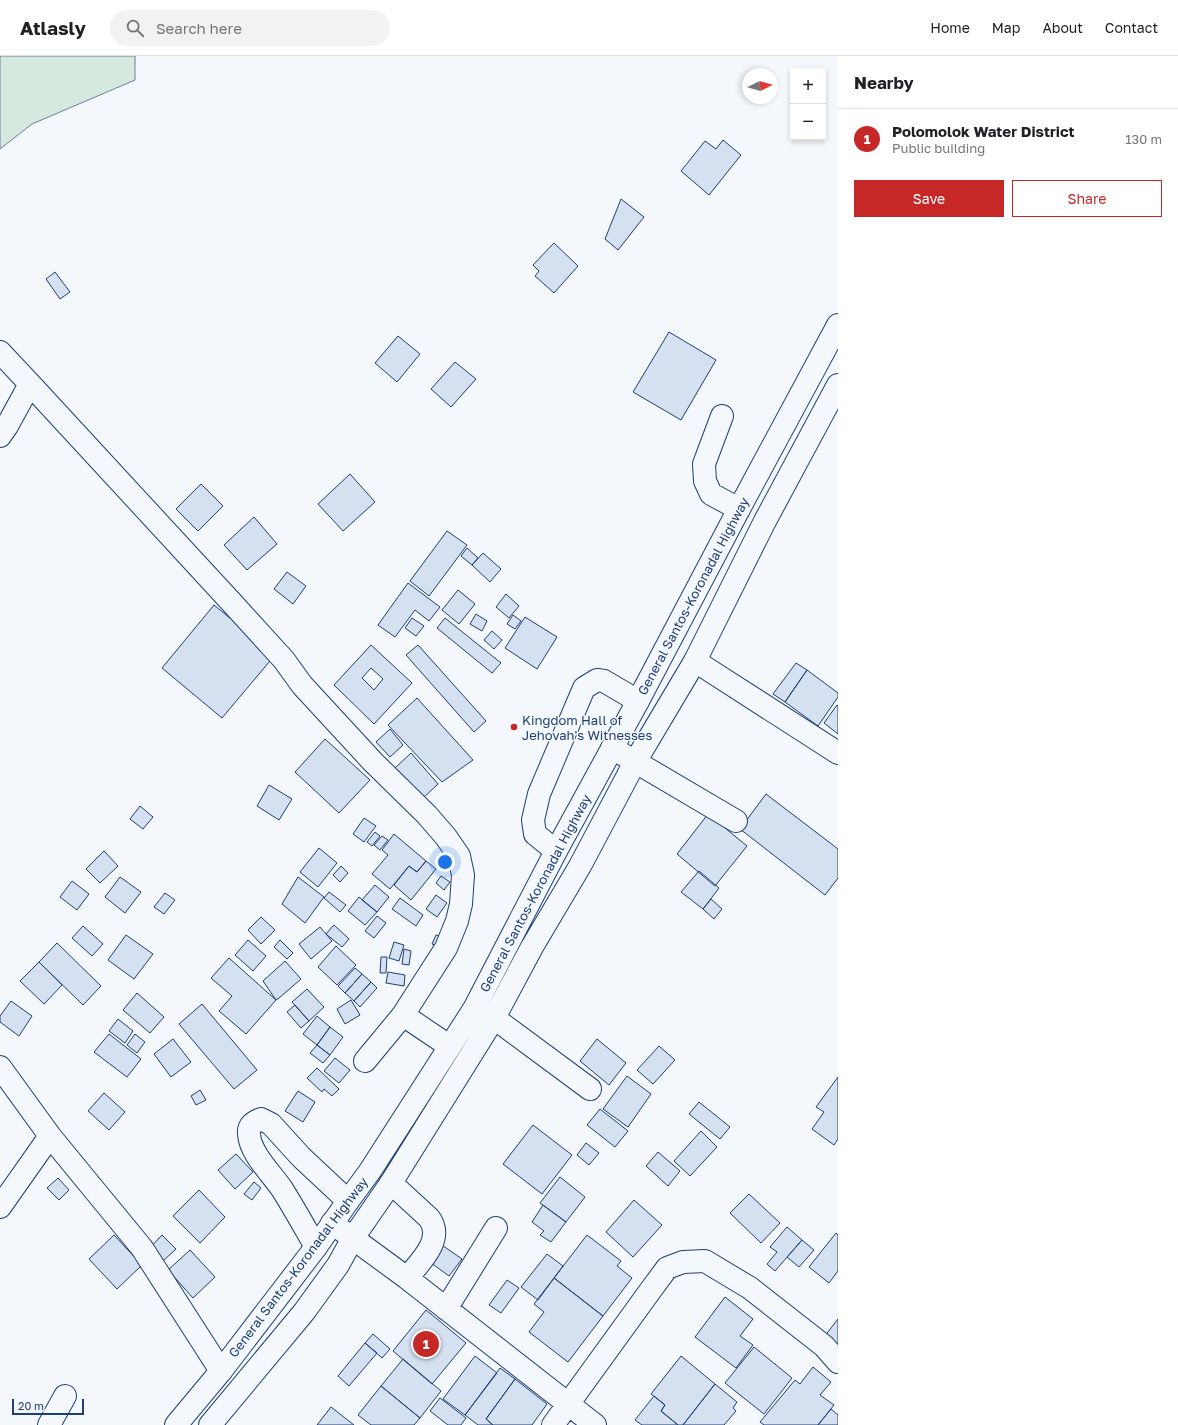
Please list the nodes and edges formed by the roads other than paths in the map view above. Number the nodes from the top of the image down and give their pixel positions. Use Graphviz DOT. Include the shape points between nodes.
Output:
graph roads {
  1 [pos="838,325"];
  2 [pos="0,352"];
  3 [pos="30,384"];
  4 [pos="838,385"];
  5 [pos="722,416"];
  6 [pos="0,436"];
  7 [pos="739,509"];
  8 [pos="695,661"];
  9 [pos="638,701"];
  10 [pos="612,748"];
  11 [pos="838,753"];
  12 [pos="635,762"];
  13 [pos="736,821"];
  14 [pos="556,851"];
  15 [pos="403,1015"];
  16 [pos="494,1018"];
  17 [pos="449,1046"];
  18 [pos="365,1061"];
  19 [pos="0,1067"];
  20 [pos="590,1089"];
  21 [pos="50,1136"];
  22 [pos="391,1182"];
  23 [pos="348,1201"];
  24 [pos="0,1207"];
  25 [pos="332,1223"];
  26 [pos="496,1228"];
  27 [pos="353,1238"];
  28 [pos="316,1247"];
  29 [pos="407,1278"];
  30 [pos="446,1309"];
  31 [pos="838,1362"];
  32 [pos="221,1371"];
  33 [pos="65,1396"];
  34 [pos="568,1404"];
  35 [pos="49,1425"];
  36 [pos="176,1425"];
  37 [pos="210,1425"];
  38 [pos="553,1425"];
  39 [pos="595,1425"];
  1 -- 7 [label="main road, General Santos-Koronadal Highway"];
  2 -- 3 [label="main road"];
  3 -- 6 [label="main road"];
  3 -- 15 [label="main road" via="284,660 302,685 427,816 459,856 463,876 457,921 446,948"];
  4 -- 8 [label="main road, General Santos-Koronadal Highway" via="765,521"];
  5 -- 7 [label="main road" via="704,464 705,481 711,494"];
  7 -- 9 [label="main road, General Santos-Koronadal Highway"];
  8 -- 11 [label="main road"];
  8 -- 12 [label="main road, General Santos-Koronadal Highway"];
  9 -- 10 [label="main road, General Santos-Koronadal Highway"];
  9 -- 14 [label="main road" via="604,681 597,680 584,688 540,794 532,820 535,834"];
  10 -- 12 [label="main road"];
  10 -- 14 [label="main road, General Santos-Koronadal Highway"];
  12 -- 13 [label="main road"];
  12 -- 16 [label="main road, General Santos-Koronadal Highway"];
  14 -- 17 [label="main road, General Santos-Koronadal Highway" via="474,1009"];
  15 -- 17 [label="main road"];
  15 -- 18 [label="main road"];
  16 -- 20 [label="main road"];
  16 -- 22 [label="main road, General Santos-Koronadal Highway"];
  17 -- 23 [label="main road, General Santos-Koronadal Highway" via="370,1172"];
  19 -- 21 [label="main road"];
  21 -- 24 [label="main road"];
  21 -- 32 [label="main road" via="142,1248"];
  22 -- 27 [label="main road, General Santos-Koronadal Highway"];
  22 -- 29 [label="main road" via="434,1224 430,1249"];
  23 -- 25 [label="main road, General Santos-Koronadal Highway"];
  23 -- 28 [label="main road" via="301,1157 272,1124 261,1119 253,1122 249,1134 253,1148 281,1188"];
  25 -- 27 [label="main road"];
  25 -- 28 [label="main road, General Santos-Koronadal Highway"];
  26 -- 30 [label="main road"];
  27 -- 29 [label="main road"];
  27 -- 37 [label="main road, General Santos-Koronadal Highway" via="338,1265 304,1312"];
  28 -- 32 [label="main road, General Santos-Koronadal Highway"];
  29 -- 30 [label="main road"];
  30 -- 34 [label="main road"];
  31 -- 34 [label="main road" via="824,1346 750,1288 705,1261 683,1262 667,1268"];
  32 -- 36 [label="main road, General Santos-Koronadal Highway"];
  33 -- 35 [label="main road"];
  34 -- 38 [label="main road"];
  34 -- 39 [label="main road"];
}
